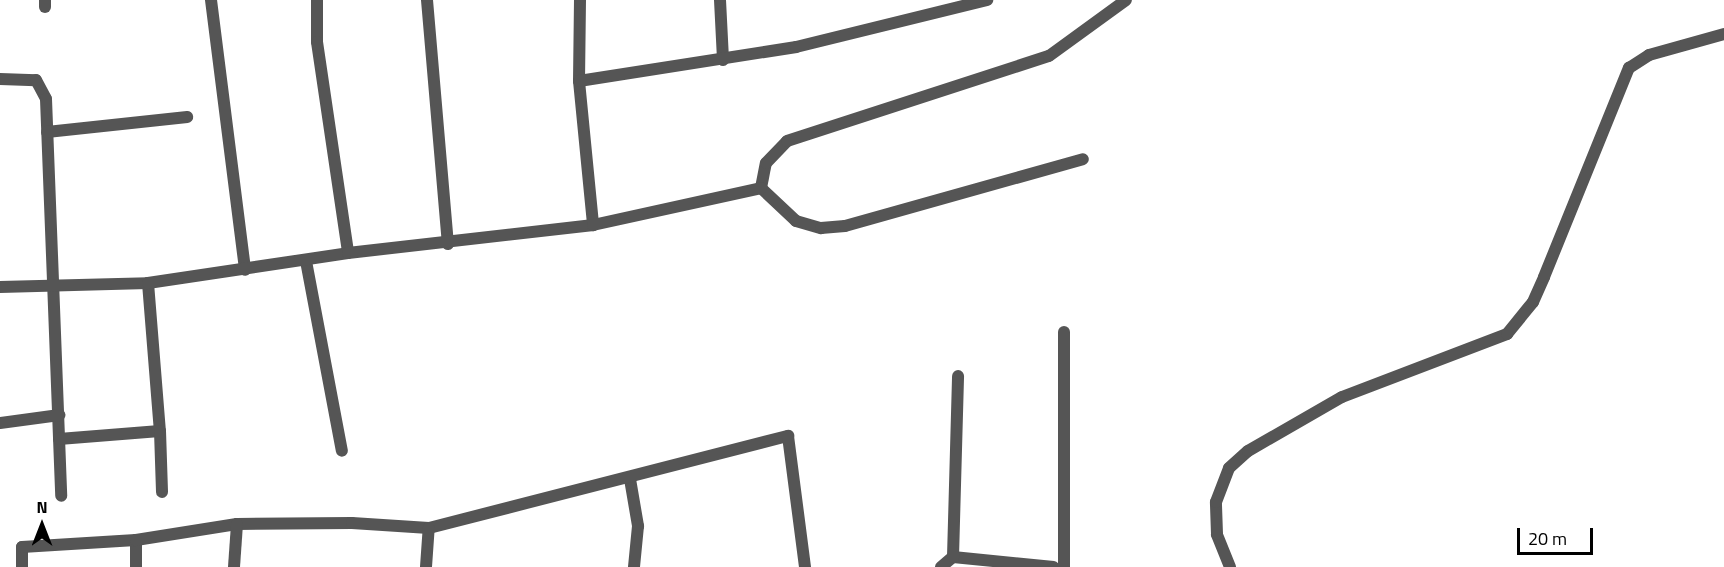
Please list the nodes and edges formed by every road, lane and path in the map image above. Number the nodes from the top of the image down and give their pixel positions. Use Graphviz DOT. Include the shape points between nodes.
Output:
graph roads {
  1 [pos="211,0"];
  2 [pos="316,0"];
  3 [pos="427,0"];
  4 [pos="579,0"];
  5 [pos="720,0"];
  6 [pos="987,0"];
  7 [pos="1126,0"];
  8 [pos="1724,34"];
  9 [pos="723,60"];
  10 [pos="0,79"];
  11 [pos="579,81"];
  12 [pos="187,117"];
  13 [pos="47,132"];
  14 [pos="1083,159"];
  15 [pos="760,188"];
  16 [pos="593,225"];
  17 [pos="448,244"];
  18 [pos="348,253"];
  19 [pos="306,261"];
  20 [pos="245,270"];
  21 [pos="148,283"];
  22 [pos="0,287"];
  23 [pos="51,287"];
  24 [pos="1064,332"];
  25 [pos="958,376"];
  26 [pos="59,415"];
  27 [pos="0,423"];
  28 [pos="160,431"];
  29 [pos="59,439"];
  30 [pos="342,451"];
  31 [pos="630,479"];
  32 [pos="162,492"];
  33 [pos="61,496"];
  34 [pos="237,524"];
  35 [pos="429,528"];
  36 [pos="136,540"];
  37 [pos="953,557"];
  38 [pos="22,567"];
  39 [pos="136,567"];
  40 [pos="234,567"];
  41 [pos="426,567"];
  42 [pos="634,567"];
  43 [pos="805,567"];
  44 [pos="941,567"];
  45 [pos="1054,567"];
  46 [pos="1064,567"];
  47 [pos="1230,567"];
  1 -- 20 [label="street"];
  2 -- 18 [label="street" via="317,42"];
  3 -- 17 [label="street"];
  4 -- 11 [label="street"];
  5 -- 9 [label="street"];
  6 -- 9 [label="street" via="796,47"];
  7 -- 15 [label="street" via="1049,56 787,141 766,163"];
  8 -- 47 [label="street" via="1648,55 1629,68 1533,302 1506,334 1342,397 1248,451 1228,468 1216,502 1217,534"];
  9 -- 11 [label="street"];
  10 -- 13 [label="street" via="36,80 44,89"];
  11 -- 16 [label="street"];
  12 -- 13 [label="street"];
  13 -- 23 [label="street"];
  14 -- 15 [label="street" via="845,226 821,228 796,220"];
  15 -- 16 [label="street"];
  16 -- 17 [label="street"];
  17 -- 18 [label="street"];
  18 -- 19 [label="street"];
  19 -- 20 [label="street"];
  19 -- 30 [label="street"];
  20 -- 21 [label="street"];
  21 -- 23 [label="street"];
  21 -- 28 [label="street"];
  22 -- 23 [label="street"];
  23 -- 26 [label="street"];
  24 -- 46 [label="street"];
  25 -- 37 [label="street"];
  26 -- 27 [label="street"];
  26 -- 29 [label="street"];
  28 -- 29 [label="street"];
  28 -- 32 [label="street"];
  29 -- 33 [label="street"];
  31 -- 35 [label="street"];
  31 -- 42 [label="street" via="639,526"];
  31 -- 43 [label="street" via="788,436"];
  34 -- 35 [label="street" via="352,523"];
  34 -- 36 [label="street"];
  34 -- 40 [label="street"];
  35 -- 41 [label="street"];
  36 -- 38 [label="street" via="22,547"];
  36 -- 39 [label="street"];
  37 -- 44 [label="street"];
  37 -- 45 [label="street"];
}
